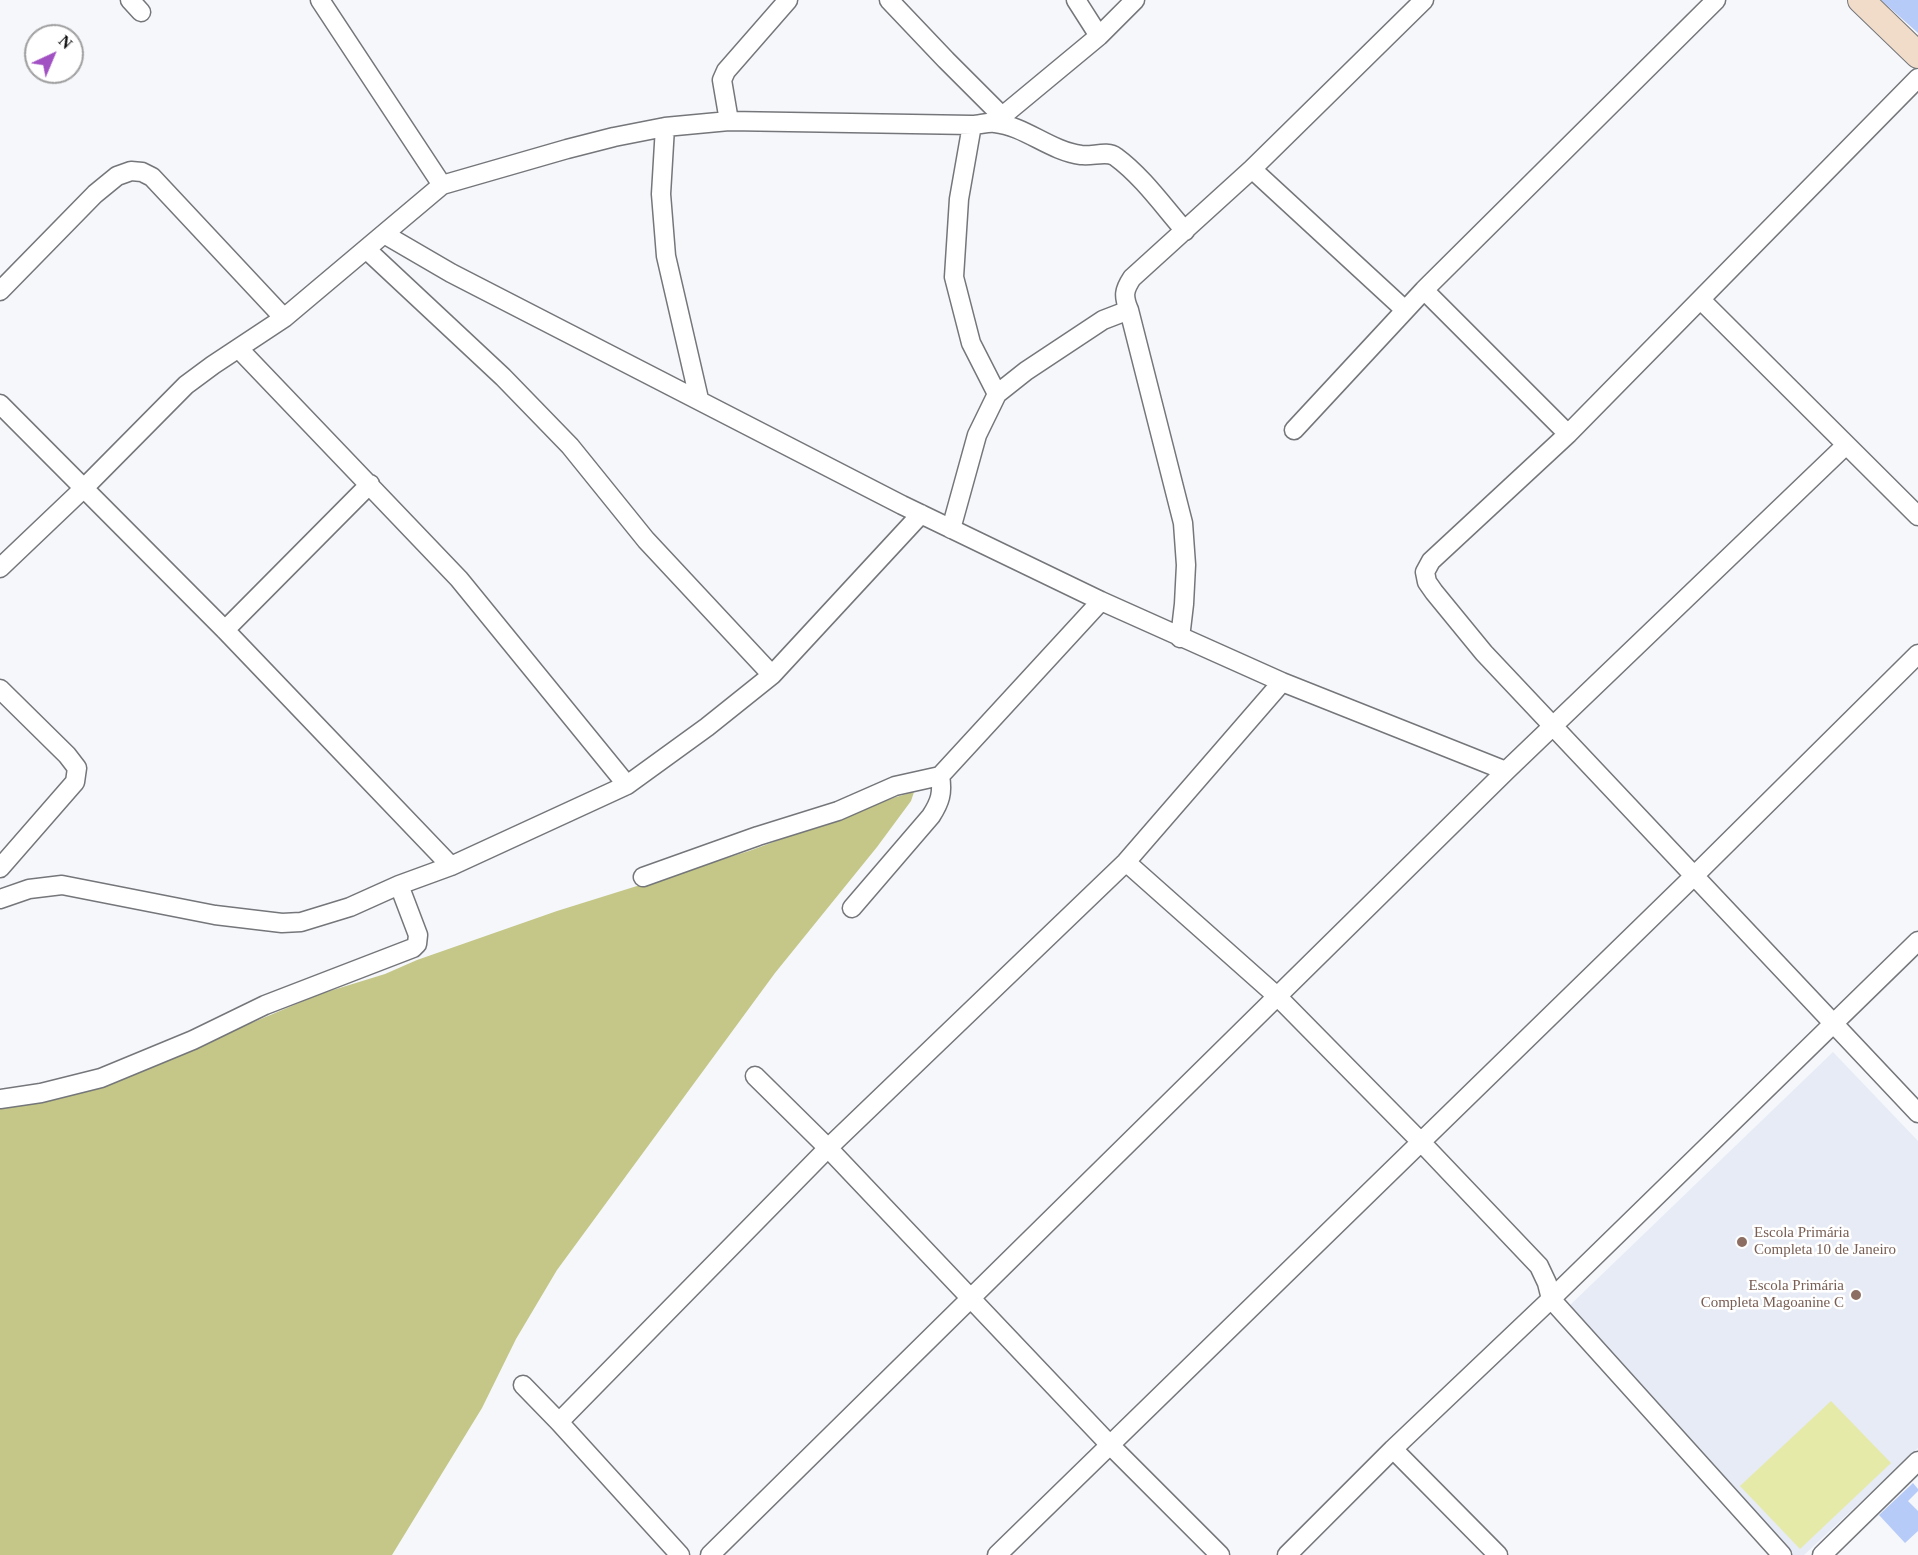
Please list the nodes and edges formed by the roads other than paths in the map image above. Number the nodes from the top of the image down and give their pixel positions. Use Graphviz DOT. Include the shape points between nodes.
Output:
graph roads {
  1 [pos="320,0"];
  2 [pos="788,0"];
  3 [pos="889,0"];
  4 [pos="1076,0"];
  5 [pos="1135,0"];
  6 [pos="1424,0"];
  7 [pos="1716,0"];
  8 [pos="1861,0"];
  9 [pos="1099,36"];
  10 [pos="1918,55"];
  11 [pos="1918,78"];
  12 [pos="998,119"];
  13 [pos="729,121"];
  14 [pos="972,125"];
  15 [pos="665,127"];
  16 [pos="1252,169"];
  17 [pos="442,185"];
  18 [pos="1185,231"];
  19 [pos="384,234"];
  20 [pos="366,249"];
  21 [pos="1424,290"];
  22 [pos="0,291"];
  23 [pos="1701,300"];
  24 [pos="1129,310"];
  25 [pos="1405,310"];
  26 [pos="284,318"];
  27 [pos="239,349"];
  28 [pos="997,394"];
  29 [pos="699,399"];
  30 [pos="0,404"];
  31 [pos="1294,430"];
  32 [pos="1568,434"];
  33 [pos="1846,445"];
  34 [pos="370,484"];
  35 [pos="84,488"];
  36 [pos="921,514"];
  37 [pos="1918,516"];
  38 [pos="951,529"];
  39 [pos="0,568"];
  40 [pos="1101,601"];
  41 [pos="225,630"];
  42 [pos="1180,638"];
  43 [pos="1918,654"];
  44 [pos="772,675"];
  45 [pos="1282,682"];
  46 [pos="0,689"];
  47 [pos="1553,727"];
  48 [pos="1506,771"];
  49 [pos="940,776"];
  50 [pos="627,785"];
  51 [pos="1126,862"];
  52 [pos="451,866"];
  53 [pos="0,868"];
  54 [pos="1695,875"];
  55 [pos="643,877"];
  56 [pos="399,885"];
  57 [pos="0,899"];
  58 [pos="852,908"];
  59 [pos="1918,941"];
  60 [pos="1278,997"];
  61 [pos="1833,1024"];
  62 [pos="755,1076"];
  63 [pos="0,1099"];
  64 [pos="1918,1113"];
  65 [pos="1421,1143"];
  66 [pos="828,1148"];
  67 [pos="970,1297"];
  68 [pos="1551,1299"];
  69 [pos="523,1385"];
  70 [pos="559,1422"];
  71 [pos="1110,1445"];
  72 [pos="1393,1449"];
  73 [pos="1918,1461"];
  74 [pos="680,1555"];
  75 [pos="710,1555"];
  76 [pos="997,1555"];
  77 [pos="1220,1555"];
  78 [pos="1287,1555"];
  79 [pos="1498,1555"];
  80 [pos="1782,1555"];
  81 [pos="1822,1555"];
  1 -- 17 [label="street"];
  2 -- 13 [label="street" via="722,80"];
  3 -- 12 [label="street"];
  4 -- 9 [label="street"];
  5 -- 9 [label="street"];
  6 -- 16 [label="street"];
  7 -- 21 [label="street"];
  8 -- 10 [label="street"];
  9 -- 12 [label="street"];
  11 -- 23 [label="street"];
  12 -- 14 [label="street"];
  12 -- 18 [label="street" via="1063,151 1081,156 1115,155"];
  13 -- 14 [label="street"];
  13 -- 15 [label="street"];
  14 -- 28 [label="street" via="959,200 954,277 971,343"];
  15 -- 17 [label="street" via="579,146"];
  15 -- 29 [label="street" via="661,194 666,256"];
  16 -- 18 [label="street"];
  16 -- 25 [label="street"];
  17 -- 19 [label="street"];
  18 -- 24 [label="street" via="1132,278 1124,298"];
  19 -- 20 [label="street"];
  19 -- 29 [label="street" via="451,273"];
  20 -- 26 [label="street"];
  20 -- 44 [label="street" via="503,376 570,446 646,540"];
  21 -- 25 [label="street"];
  21 -- 32 [label="street"];
  22 -- 26 [label="street" via="95,194 117,176 142,172 152,177"];
  23 -- 32 [label="street"];
  23 -- 33 [label="street"];
  24 -- 28 [label="street" via="1103,320"];
  24 -- 42 [label="street" via="1183,523 1186,565"];
  25 -- 31 [label="street"];
  26 -- 27 [label="street"];
  27 -- 34 [label="street"];
  27 -- 35 [label="street" via="186,385"];
  28 -- 38 [label="street" via="976,435"];
  29 -- 36 [label="street"];
  30 -- 35 [label="street"];
  32 -- 47 [label="street" via="1431,561 1425,572 1434,592 1484,653"];
  33 -- 37 [label="street"];
  33 -- 47 [label="street"];
  34 -- 41 [label="street"];
  34 -- 50 [label="street" via="459,579"];
  35 -- 39 [label="street"];
  35 -- 41 [label="street"];
  36 -- 38 [label="street"];
  36 -- 44 [label="street"];
  38 -- 40 [label="street"];
  40 -- 42 [label="street"];
  40 -- 49 [label="street"];
  41 -- 52 [label="street"];
  42 -- 45 [label="street"];
  43 -- 54 [label="street"];
  44 -- 50 [label="street"];
  45 -- 48 [label="street"];
  45 -- 51 [label="street"];
  46 -- 53 [label="street" via="77,768 75,782"];
  47 -- 48 [label="street"];
  47 -- 54 [label="street"];
  48 -- 60 [label="street"];
  49 -- 55 [label="street" via="895,786 838,811"];
  49 -- 58 [label="street" via="943,790 931,816"];
  50 -- 52 [label="street"];
  51 -- 60 [label="street"];
  51 -- 66 [label="street"];
  52 -- 56 [label="street"];
  54 -- 61 [label="street"];
  54 -- 65 [label="street"];
  56 -- 57 [label="street" via="351,907 302,922 282,923 215,915 62,885 29,889"];
  56 -- 63 [label="street" via="418,935 413,948 275,1001 101,1078"];
  59 -- 61 [label="street"];
  60 -- 65 [label="street"];
  60 -- 67 [label="street"];
  61 -- 64 [label="street"];
  61 -- 68 [label="street"];
  62 -- 66 [label="street"];
  65 -- 68 [label="street" via="1539,1266"];
  65 -- 71 [label="street"];
  66 -- 67 [label="street"];
  66 -- 70 [label="street"];
  67 -- 71 [label="street"];
  67 -- 75 [label="street"];
  68 -- 72 [label="street"];
  68 -- 80 [label="street"];
  69 -- 70 [label="street"];
  70 -- 74 [label="street"];
  71 -- 76 [label="street"];
  71 -- 77 [label="street"];
  72 -- 78 [label="street"];
  72 -- 79 [label="street"];
  73 -- 81 [label="street"];
}
